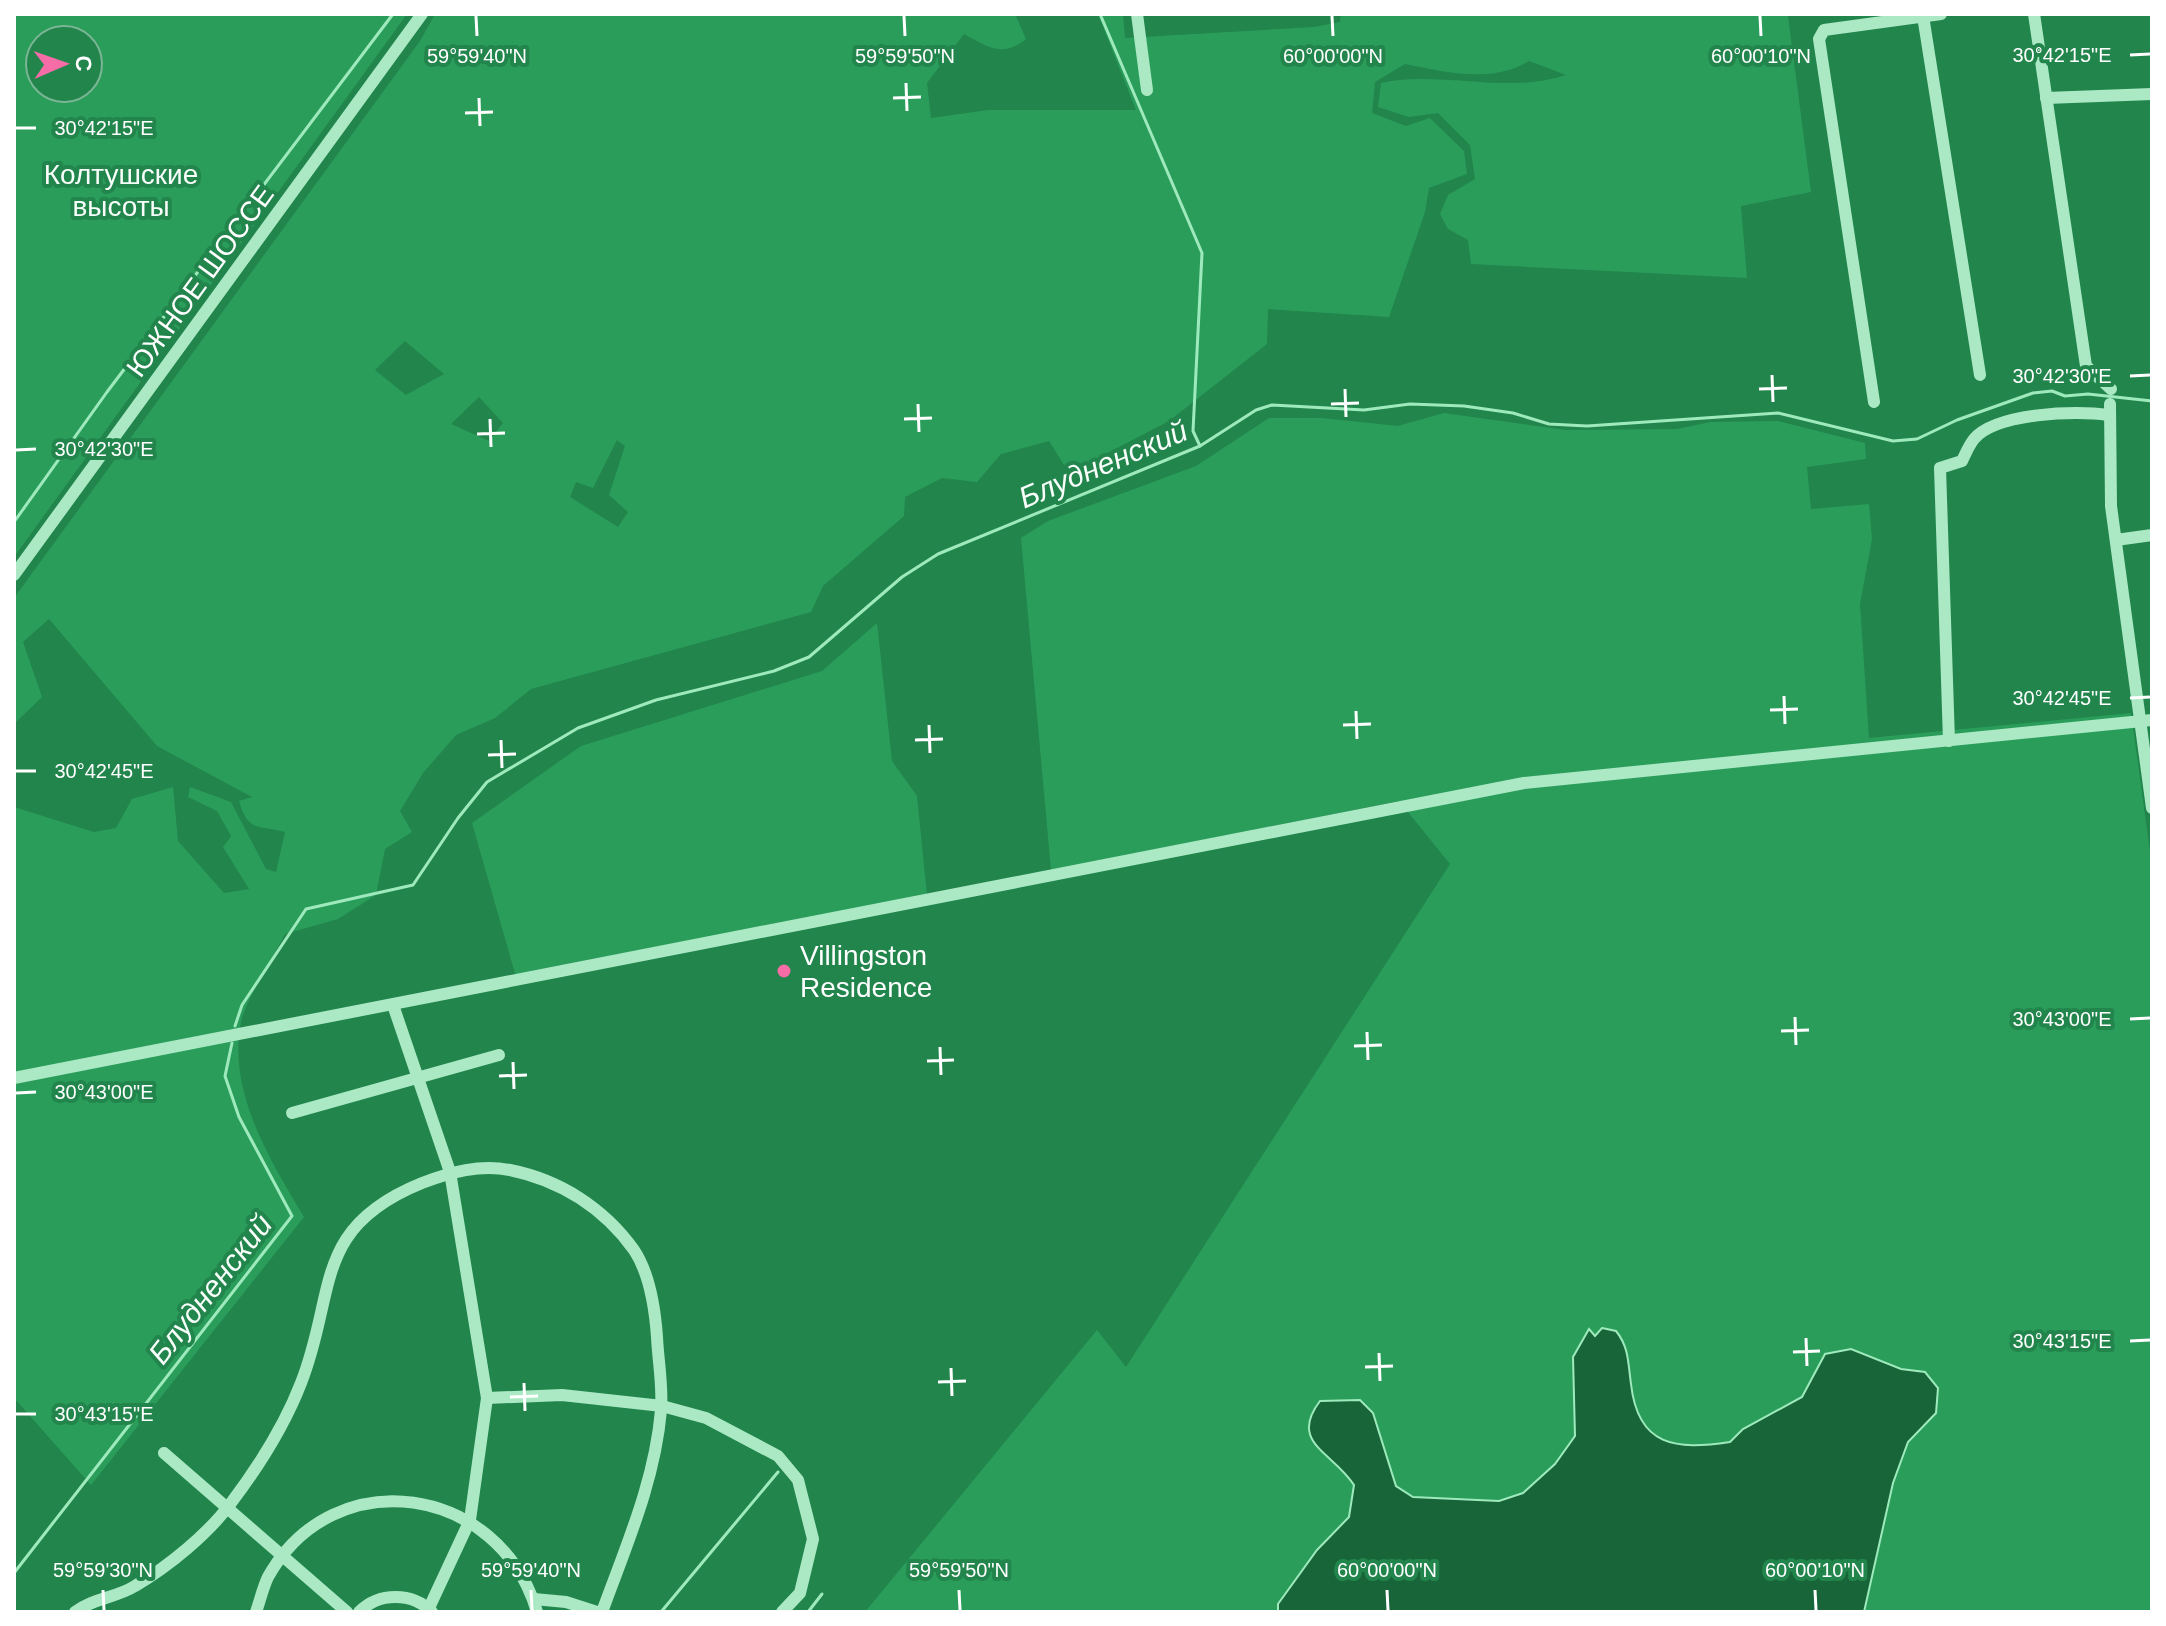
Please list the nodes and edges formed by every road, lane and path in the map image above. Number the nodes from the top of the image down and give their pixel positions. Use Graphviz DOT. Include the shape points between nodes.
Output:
graph roads {
  1 [pos="422,14"];
  2 [pos="1137,14"];
  3 [pos="1941,14"];
  4 [pos="2034,14"];
  5 [pos="1923,16"];
  6 [pos="1147,90"];
  7 [pos="2152,94"];
  8 [pos="2046,98"];
  9 [pos="1980,375"];
  10 [pos="2111,389"];
  11 [pos="1874,402"];
  12 [pos="2152,535"];
  13 [pos="2116,540"];
  14 [pos="14,575"];
  15 [pos="2146,720"];
  16 [pos="1949,741"];
  17 [pos="2150,773"];
  18 [pos="2152,808"];
  19 [pos="393,1005"];
  20 [pos="499,1055"];
  21 [pos="417,1075"];
  22 [pos="14,1078"];
  23 [pos="292,1113"];
  24 [pos="450,1172"];
  25 [pos="487,1398"];
  26 [pos="662,1406"];
  27 [pos="164,1453"];
  28 [pos="228,1507"];
  29 [pos="470,1520"];
  30 [pos="285,1555"];
  31 [pos="536,1606"];
  32 [pos="430,1610"];
  33 [pos="75,1612"];
  34 [pos="256,1612"];
  35 [pos="347,1612"];
  36 [pos="359,1612"];
  37 [pos="599,1612"];
  38 [pos="782,1612"];
  1 -- 14 [label="street, ЮЖНОЕ ШОССЕ"];
  2 -- 6 [label="street"];
  3 -- 5 [label="street"];
  4 -- 8 [label="street"];
  5 -- 9 [label="street"];
  5 -- 11 [label="street" via="1824,30 1819,39"];
  7 -- 8 [label="street"];
  8 -- 10 [label="street" via="2086,366"];
  12 -- 13 [label="street"];
  13 -- 15 [label="street"];
  13 -- 16 [label="street" via="2109,409 1991,427 1974,438 1962,461 1940,468"];
  15 -- 16 [label="street"];
  15 -- 17 [label="street"];
  16 -- 19 [label="street" via="1524,783"];
  17 -- 18 [label="street"];
  19 -- 21 [label="street"];
  19 -- 22 [label="street"];
  20 -- 21 [label="street"];
  21 -- 23 [label="street"];
  21 -- 24 [label="street"];
  24 -- 25 [label="street"];
  24 -- 26 [label="street" via="495,1167 540,1176 595,1207 635,1252 654,1303"];
  24 -- 28 [label="street" via="386,1198 350,1233 331,1266 302,1382 267,1454"];
  25 -- 26 [label="street" via="562,1395"];
  25 -- 29 [label="street"];
  26 -- 37 [label="street" via="654,1466"];
  26 -- 38 [label="street" via="706,1418 778,1456 798,1480 813,1539 800,1593"];
  27 -- 28 [label="street"];
  28 -- 30 [label="street"];
  28 -- 33 [label="street" via="197,1539 134,1587"];
  29 -- 30 [label="street" via="426,1503 380,1501 335,1514"];
  29 -- 31 [label="street" via="505,1548 530,1585"];
  29 -- 32 [label="street"];
  30 -- 34 [label="street" via="268,1578"];
  30 -- 35 [label="street"];
  31 -- 37 [label="street" via="566,1602"];
  32 -- 36 [label="street" via="397,1596 381,1598"];
}
